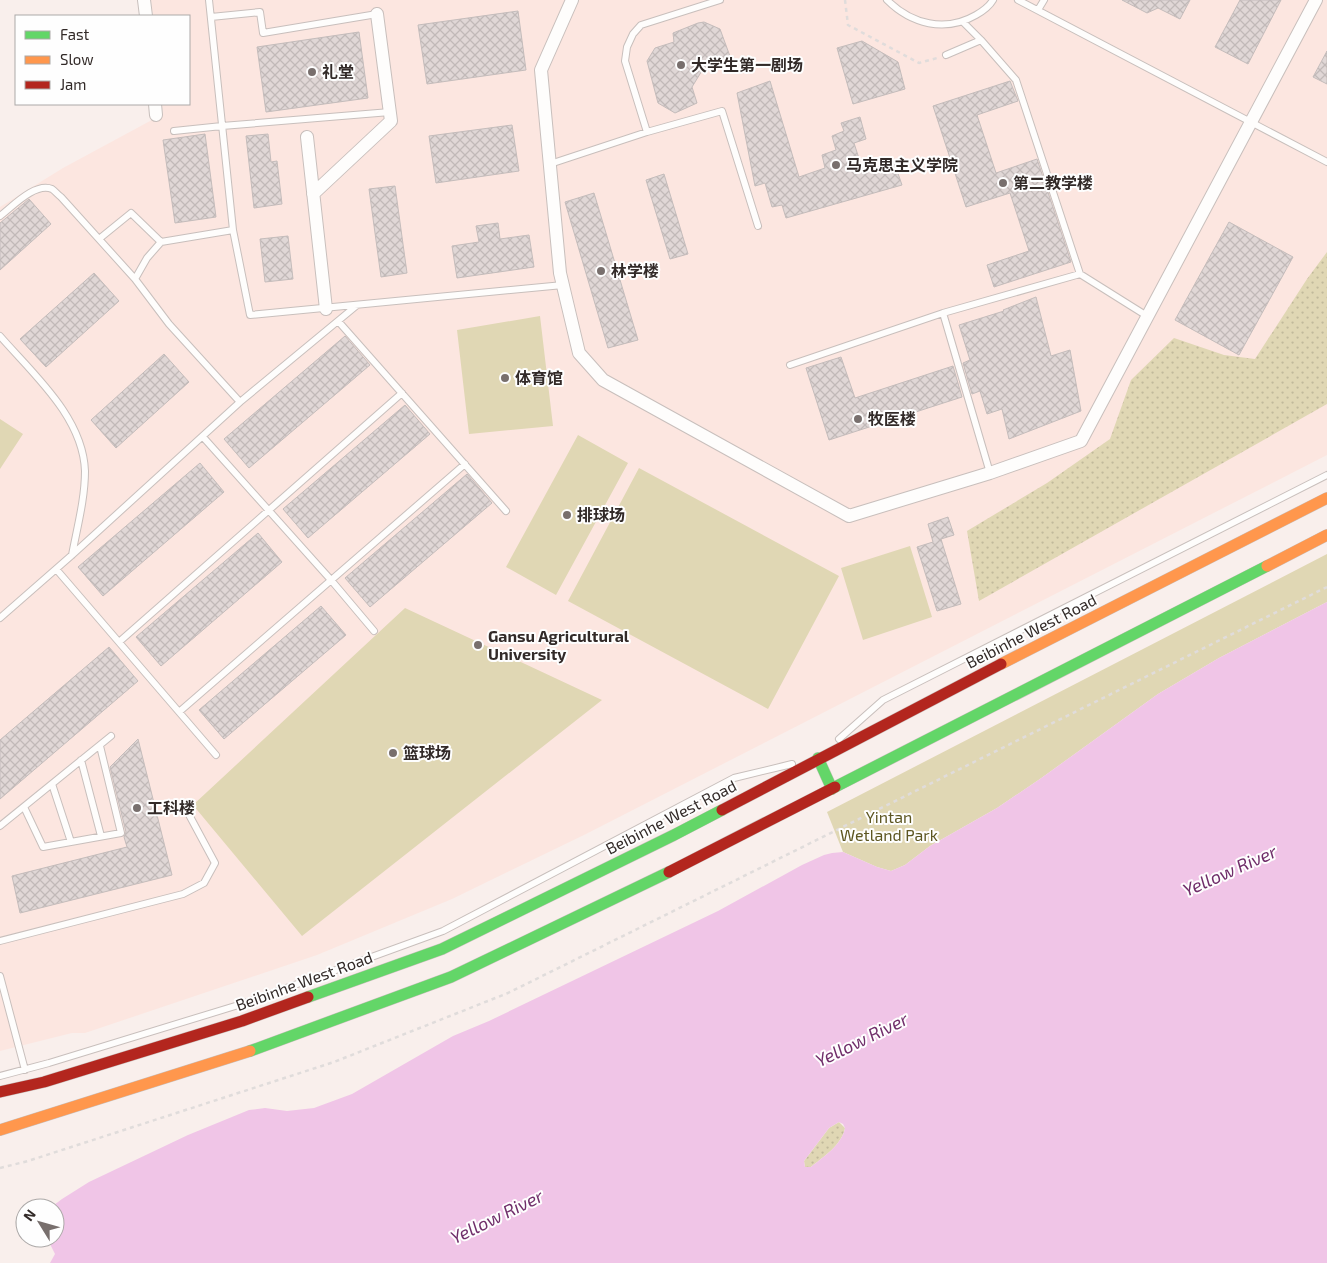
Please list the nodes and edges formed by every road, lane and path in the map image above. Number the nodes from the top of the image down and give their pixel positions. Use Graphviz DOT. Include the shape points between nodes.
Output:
graph roads {
  1 [pos="144,0"];
  2 [pos="209,0"];
  3 [pos="572,0"];
  4 [pos="720,0"];
  5 [pos="845,0"];
  6 [pos="887,0"];
  7 [pos="993,0"];
  8 [pos="1018,0"];
  9 [pos="1044,0"];
  10 [pos="1316,0"];
  11 [pos="1038,10"];
  12 [pos="377,14"];
  13 [pos="146,15"];
  14 [pos="210,17"];
  15 [pos="964,22"];
  16 [pos="981,40"];
  17 [pos="946,55"];
  18 [pos="390,112"];
  19 [pos="1250,121"];
  20 [pos="222,126"];
  21 [pos="174,131"];
  22 [pos="647,132"];
  23 [pos="307,137"];
  24 [pos="1327,162"];
  25 [pos="550,164"];
  26 [pos="314,194"];
  27 [pos="0,216"];
  28 [pos="758,226"];
  29 [pos="233,230"];
  30 [pos="99,239"];
  31 [pos="161,242"];
  32 [pos="1080,274"];
  33 [pos="135,280"];
  34 [pos="563,285"];
  35 [pos="356,306"];
  36 [pos="326,309"];
  37 [pos="943,313"];
  38 [pos="1147,316"];
  39 [pos="338,321"];
  40 [pos="0,336"];
  41 [pos="790,365"];
  42 [pos="402,393"];
  43 [pos="240,402"];
  44 [pos="203,436"];
  45 [pos="465,464"];
  46 [pos="990,473"];
  47 [pos="1327,475"];
  48 [pos="1327,498"];
  49 [pos="269,510"];
  50 [pos="506,511"];
  51 [pos="1327,535"];
  52 [pos="72,555"];
  53 [pos="56,570"];
  54 [pos="331,580"];
  55 [pos="1327,586"];
  56 [pos="0,618"];
  57 [pos="374,631"];
  58 [pos="119,642"];
  59 [pos="179,712"];
  60 [pos="111,736"];
  61 [pos="100,746"];
  62 [pos="216,755"];
  63 [pos="818,758"];
  64 [pos="81,760"];
  65 [pos="52,784"];
  66 [pos="832,789"];
  67 [pos="24,807"];
  68 [pos="187,811"];
  69 [pos="0,826"];
  70 [pos="101,836"];
  71 [pos="71,842"];
  72 [pos="0,941"];
  73 [pos="0,976"];
  74 [pos="25,1070"];
  75 [pos="0,1076"];
  76 [pos="0,1092"];
  77 [pos="0,1130"];
  78 [pos="0,1168"];
  1 -- 13 [label="street"];
  2 -- 14 [label="lane"];
  3 -- 25 [label="street" via="541,70"];
  4 -- 22 [label="lane" via="641,26 633,34 625,61"];
  5 -- 17 [label="path" via="848,25 919,63"];
  6 -- 15 [label="lane" via="924,23 942,26"];
  7 -- 15 [label="lane" via="990,6"];
  8 -- 11 [label="lane"];
  9 -- 11 [label="lane"];
  10 -- 19 [label="street"];
  11 -- 19 [label="lane"];
  12 -- 14 [label="lane" via="263,33 260,12"];
  12 -- 18 [label="street"];
  14 -- 20 [label="lane"];
  15 -- 16 [label="lane"];
  16 -- 17 [label="lane"];
  16 -- 32 [label="lane" via="1016,80"];
  18 -- 20 [label="lane"];
  18 -- 26 [label="street" via="391,121"];
  19 -- 24 [label="lane"];
  19 -- 38 [label="street"];
  20 -- 21 [label="lane"];
  20 -- 29 [label="lane"];
  22 -- 25 [label="lane"];
  22 -- 28 [label="lane" via="722,111"];
  23 -- 26 [label="street"];
  25 -- 34 [label="street"];
  26 -- 36 [label="street"];
  27 -- 30 [label="lane" via="30,192 42,187 52,189"];
  29 -- 31 [label="lane"];
  29 -- 36 [label="lane" via="250,315"];
  30 -- 31 [label="lane" via="130,214"];
  30 -- 33 [label="lane"];
  31 -- 33 [label="lane" via="147,258"];
  32 -- 37 [label="lane"];
  32 -- 38 [label="lane"];
  33 -- 43 [label="lane" via="169,324"];
  34 -- 35 [label="lane"];
  34 -- 46 [label="street" via="580,353 603,380 849,516"];
  35 -- 36 [label="lane"];
  35 -- 39 [label="lane"];
  37 -- 41 [label="lane"];
  37 -- 46 [label="lane"];
  38 -- 46 [label="street" via="1081,441"];
  39 -- 42 [label="lane"];
  39 -- 43 [label="lane"];
  40 -- 52 [label="lane" via="62,408 81,451 85,470"];
  42 -- 45 [label="lane"];
  42 -- 49 [label="lane"];
  43 -- 44 [label="lane"];
  44 -- 49 [label="lane"];
  44 -- 52 [label="lane"];
  45 -- 50 [label="lane"];
  45 -- 54 [label="lane"];
  47 -- 63 [label="lane" via="883,700"];
  48 -- 63 [label="main road, Beibinhe West Road"];
  49 -- 54 [label="lane"];
  49 -- 58 [label="lane"];
  51 -- 66 [label="main road"];
  52 -- 53 [label="lane"];
  53 -- 56 [label="lane"];
  53 -- 58 [label="lane"];
  54 -- 57 [label="lane"];
  54 -- 59 [label="lane"];
  55 -- 78 [label="path" via="508,993 334,1062"];
  58 -- 59 [label="lane"];
  59 -- 62 [label="lane"];
  60 -- 61 [label="lane"];
  61 -- 64 [label="lane"];
  61 -- 70 [label="lane" via="121,833"];
  63 -- 66 [label="main road"];
  63 -- 74 [label="lane" via="734,778 443,931 245,1002"];
  63 -- 76 [label="main road, Beibinhe West Road" via="674,835 442,949 242,1021 44,1082"];
  64 -- 65 [label="lane"];
  64 -- 70 [label="lane"];
  65 -- 67 [label="lane"];
  65 -- 71 [label="lane"];
  66 -- 77 [label="main road" via="451,977 239,1055"];
  67 -- 69 [label="lane"];
  67 -- 71 [label="lane" via="43,847"];
  68 -- 72 [label="lane" via="215,863 204,883 182,894"];
  70 -- 71 [label="lane"];
  73 -- 74 [label="lane"];
  74 -- 75 [label="lane"];
}
